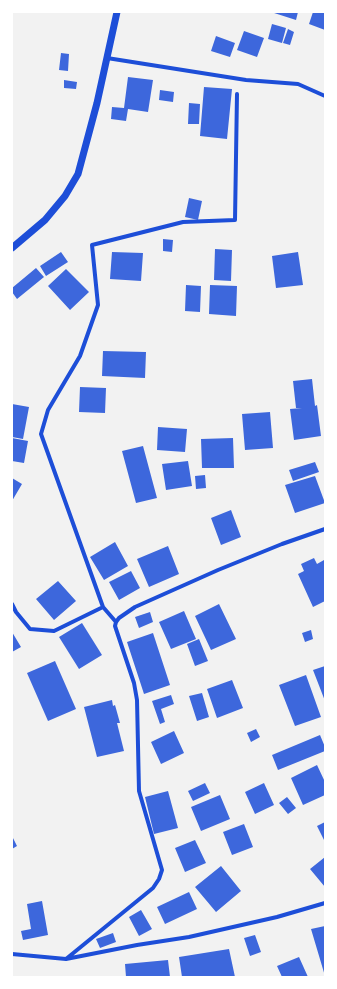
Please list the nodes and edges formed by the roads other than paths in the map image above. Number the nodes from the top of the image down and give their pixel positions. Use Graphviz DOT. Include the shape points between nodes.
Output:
graph roads {
  1 [pos="117,12"];
  2 [pos="107,58"];
  3 [pos="237,94"];
  4 [pos="325,96"];
  5 [pos="12,248"];
  6 [pos="325,528"];
  7 [pos="12,604"];
  8 [pos="103,607"];
  9 [pos="116,622"];
  10 [pos="325,903"];
  11 [pos="12,954"];
  12 [pos="66,959"];
  1 -- 2 [label="street"];
  2 -- 4 [label="street" via="232,78 298,84"];
  2 -- 5 [label="street" via="78,174 65,196 45,220"];
  3 -- 8 [label="street" via="235,220 182,222 92,245 98,305 80,356 48,410 41,434"];
  6 -- 9 [label="street" via="218,570 136,607"];
  7 -- 8 [label="street" via="30,629 54,631"];
  8 -- 9 [label="street"];
  9 -- 12 [label="street" via="115,626 137,700 139,790 162,870 153,888"];
  10 -- 12 [label="street" via="189,937"];
  11 -- 12 [label="street"];
}
